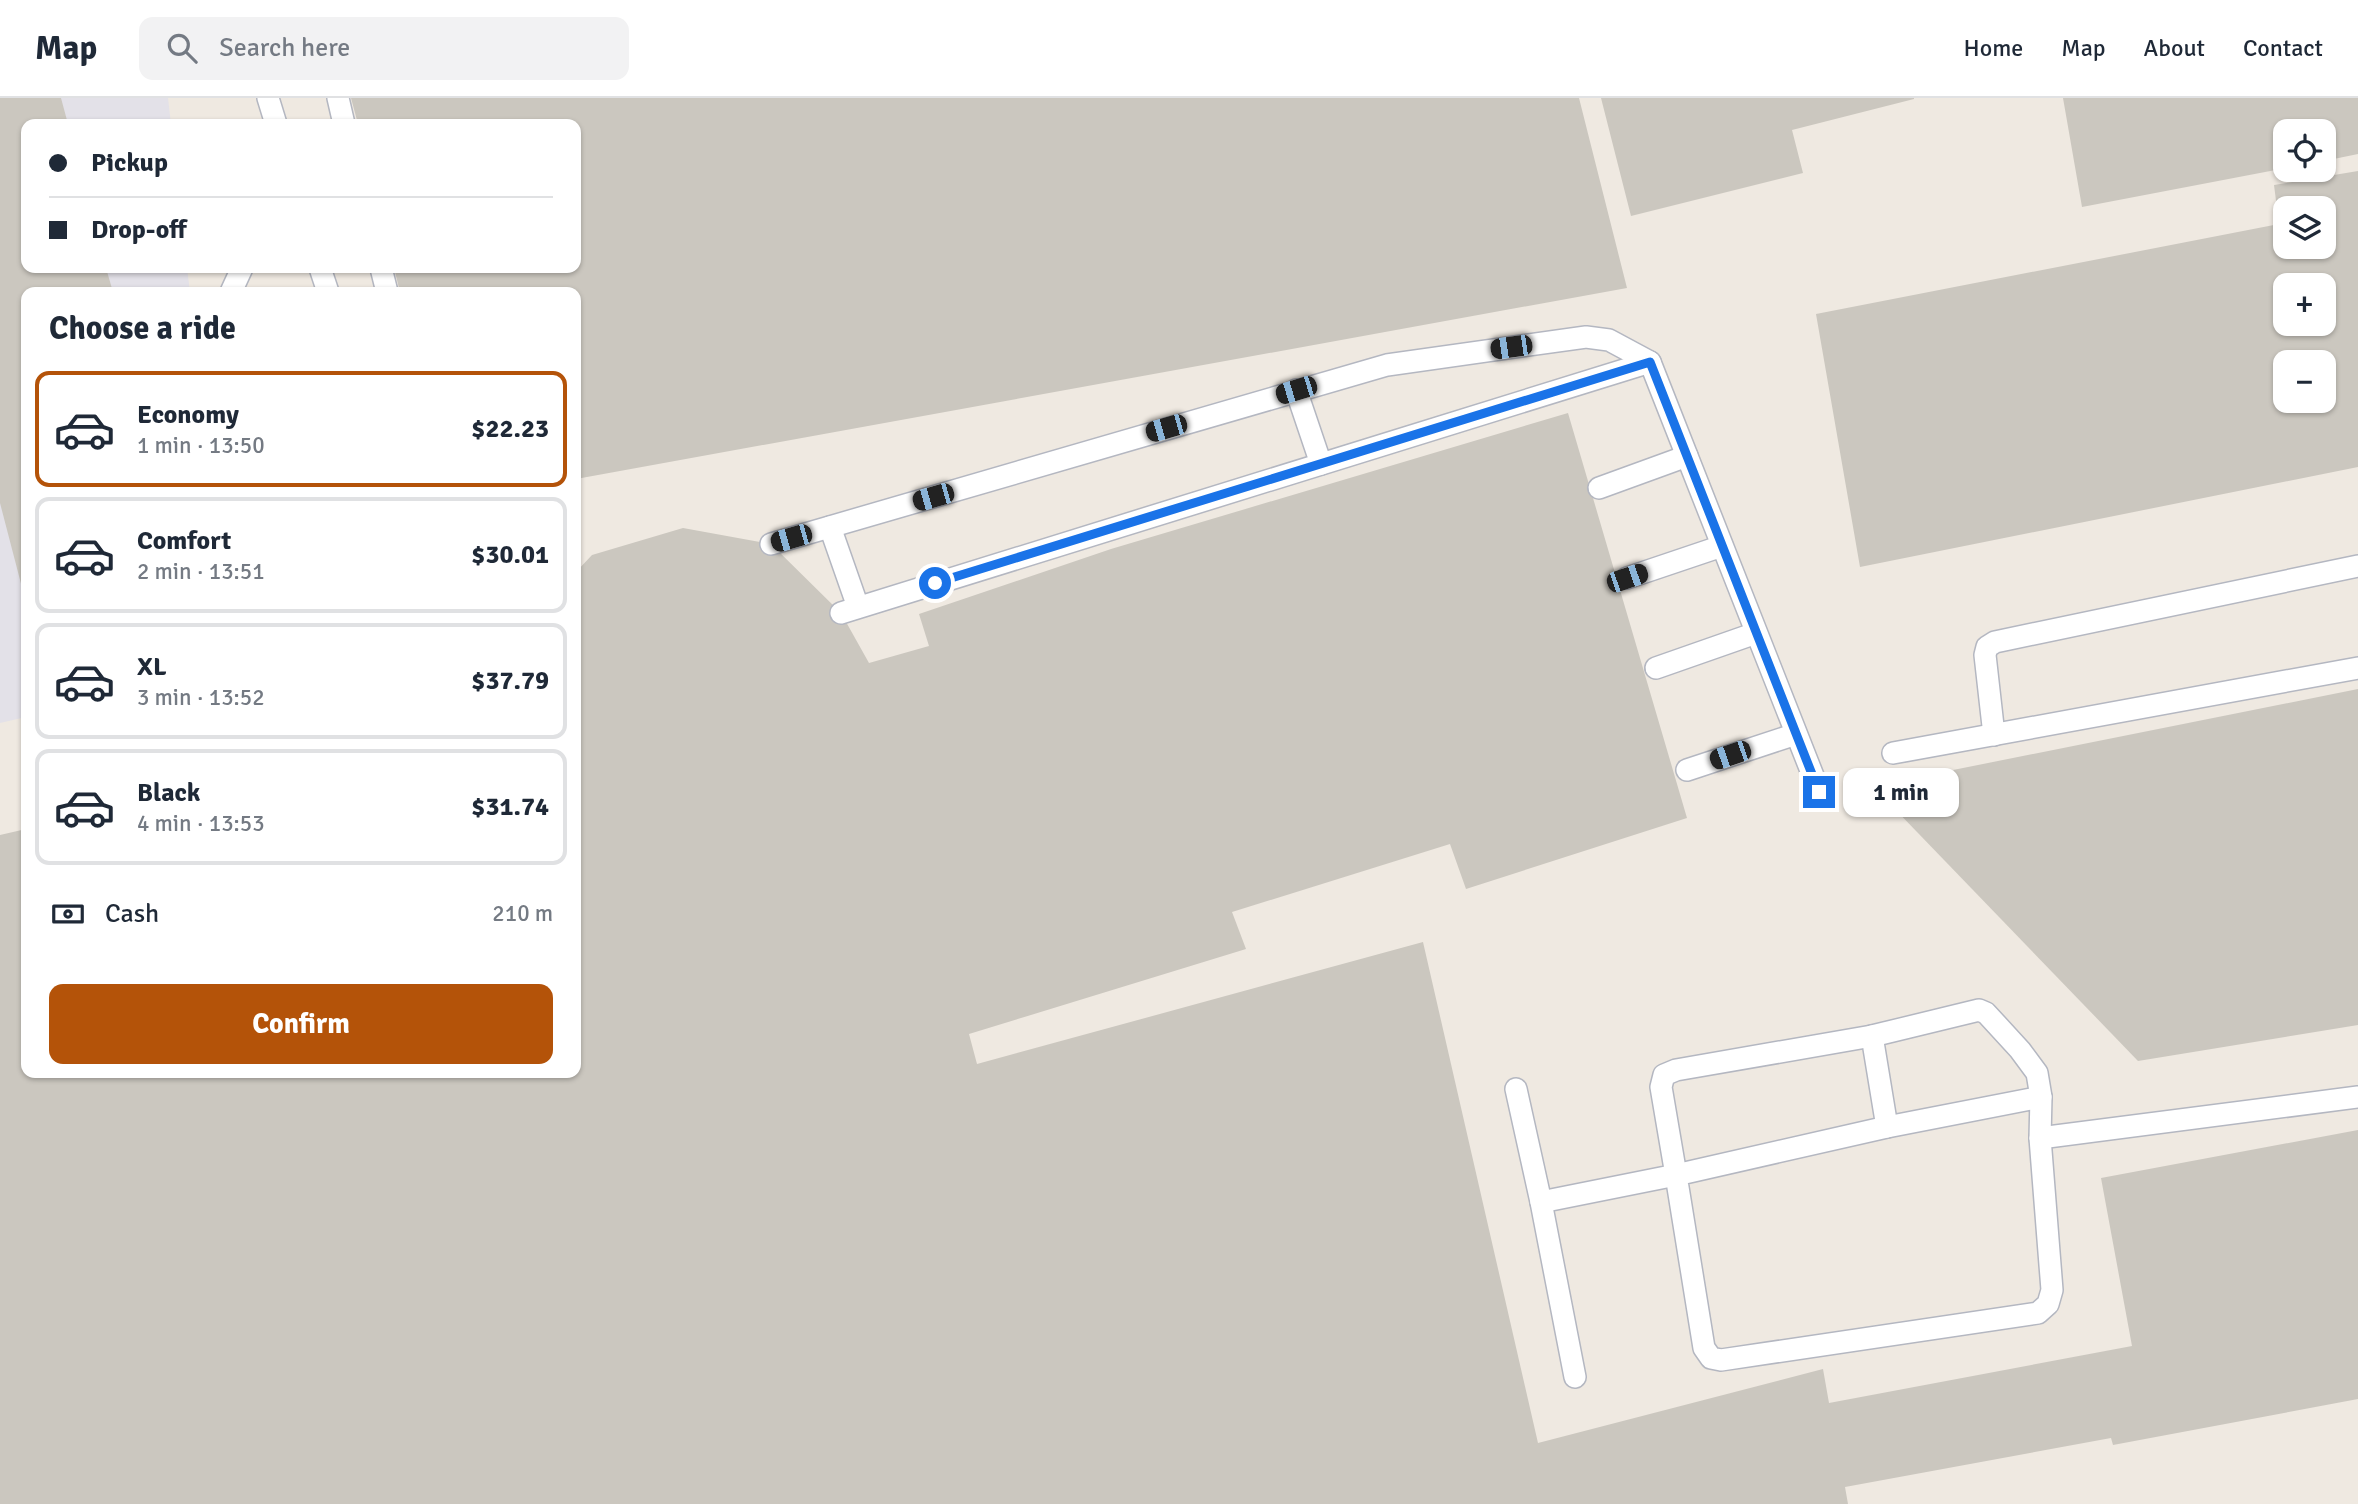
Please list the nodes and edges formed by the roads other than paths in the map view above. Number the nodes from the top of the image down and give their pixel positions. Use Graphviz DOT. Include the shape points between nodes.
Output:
graph roads {
  1 [pos="268,98"];
  2 [pos="338,98"];
  3 [pos="274,119"];
  4 [pos="343,119"];
  5 [pos="1650,362"];
  6 [pos="1296,390"];
  7 [pos="1687,456"];
  8 [pos="1321,464"];
  9 [pos="1599,488"];
  10 [pos="830,527"];
  11 [pos="771,544"];
  12 [pos="1722,546"];
  13 [pos="2358,566"];
  14 [pos="1627,578"];
  15 [pos="1756,633"];
  16 [pos="1656,668"];
  17 [pos="2358,668"];
  18 [pos="1796,734"];
  19 [pos="1994,735"];
  20 [pos="1893,752"];
  21 [pos="1687,770"];
  22 [pos="1819,792"];
  23 [pos="1872,1035"];
  24 [pos="1516,1089"];
  25 [pos="2041,1097"];
  26 [pos="2358,1097"];
  27 [pos="1888,1128"];
  28 [pos="2040,1138"];
  29 [pos="1676,1175"];
  30 [pos="1541,1202"];
  31 [pos="1575,1377"];
  1 -- 3 [label="lane"];
  2 -- 4 [label="lane"];
  5 -- 6 [label="lane" via="1609,340 1586,337 1387,365"];
  5 -- 7 [label="lane"];
  5 -- 8 [label="lane"];
  6 -- 8 [label="lane"];
  6 -- 10 [label="lane"];
  7 -- 9 [label="lane"];
  7 -- 12 [label="lane"];
  8 -- 10 [label="lane" via="849,610"];
  10 -- 11 [label="lane"];
  12 -- 14 [label="lane"];
  12 -- 15 [label="lane"];
  13 -- 19 [label="lane" via="1994,642 1985,654"];
  15 -- 16 [label="lane"];
  15 -- 18 [label="lane"];
  17 -- 19 [label="lane"];
  18 -- 21 [label="lane"];
  18 -- 22 [label="lane"];
  19 -- 20 [label="lane"];
  23 -- 25 [label="lane" via="1979,1010 2037,1073"];
  23 -- 27 [label="lane"];
  23 -- 29 [label="lane" via="1664,1075 1661,1087"];
  24 -- 30 [label="lane"];
  25 -- 27 [label="lane"];
  25 -- 28 [label="lane"];
  26 -- 28 [label="lane"];
  27 -- 29 [label="lane"];
  28 -- 29 [label="lane" via="2052,1290 2048,1304 2038,1314 1721,1360 1711,1358 1704,1348"];
  29 -- 30 [label="lane"];
  30 -- 31 [label="lane"];
}
